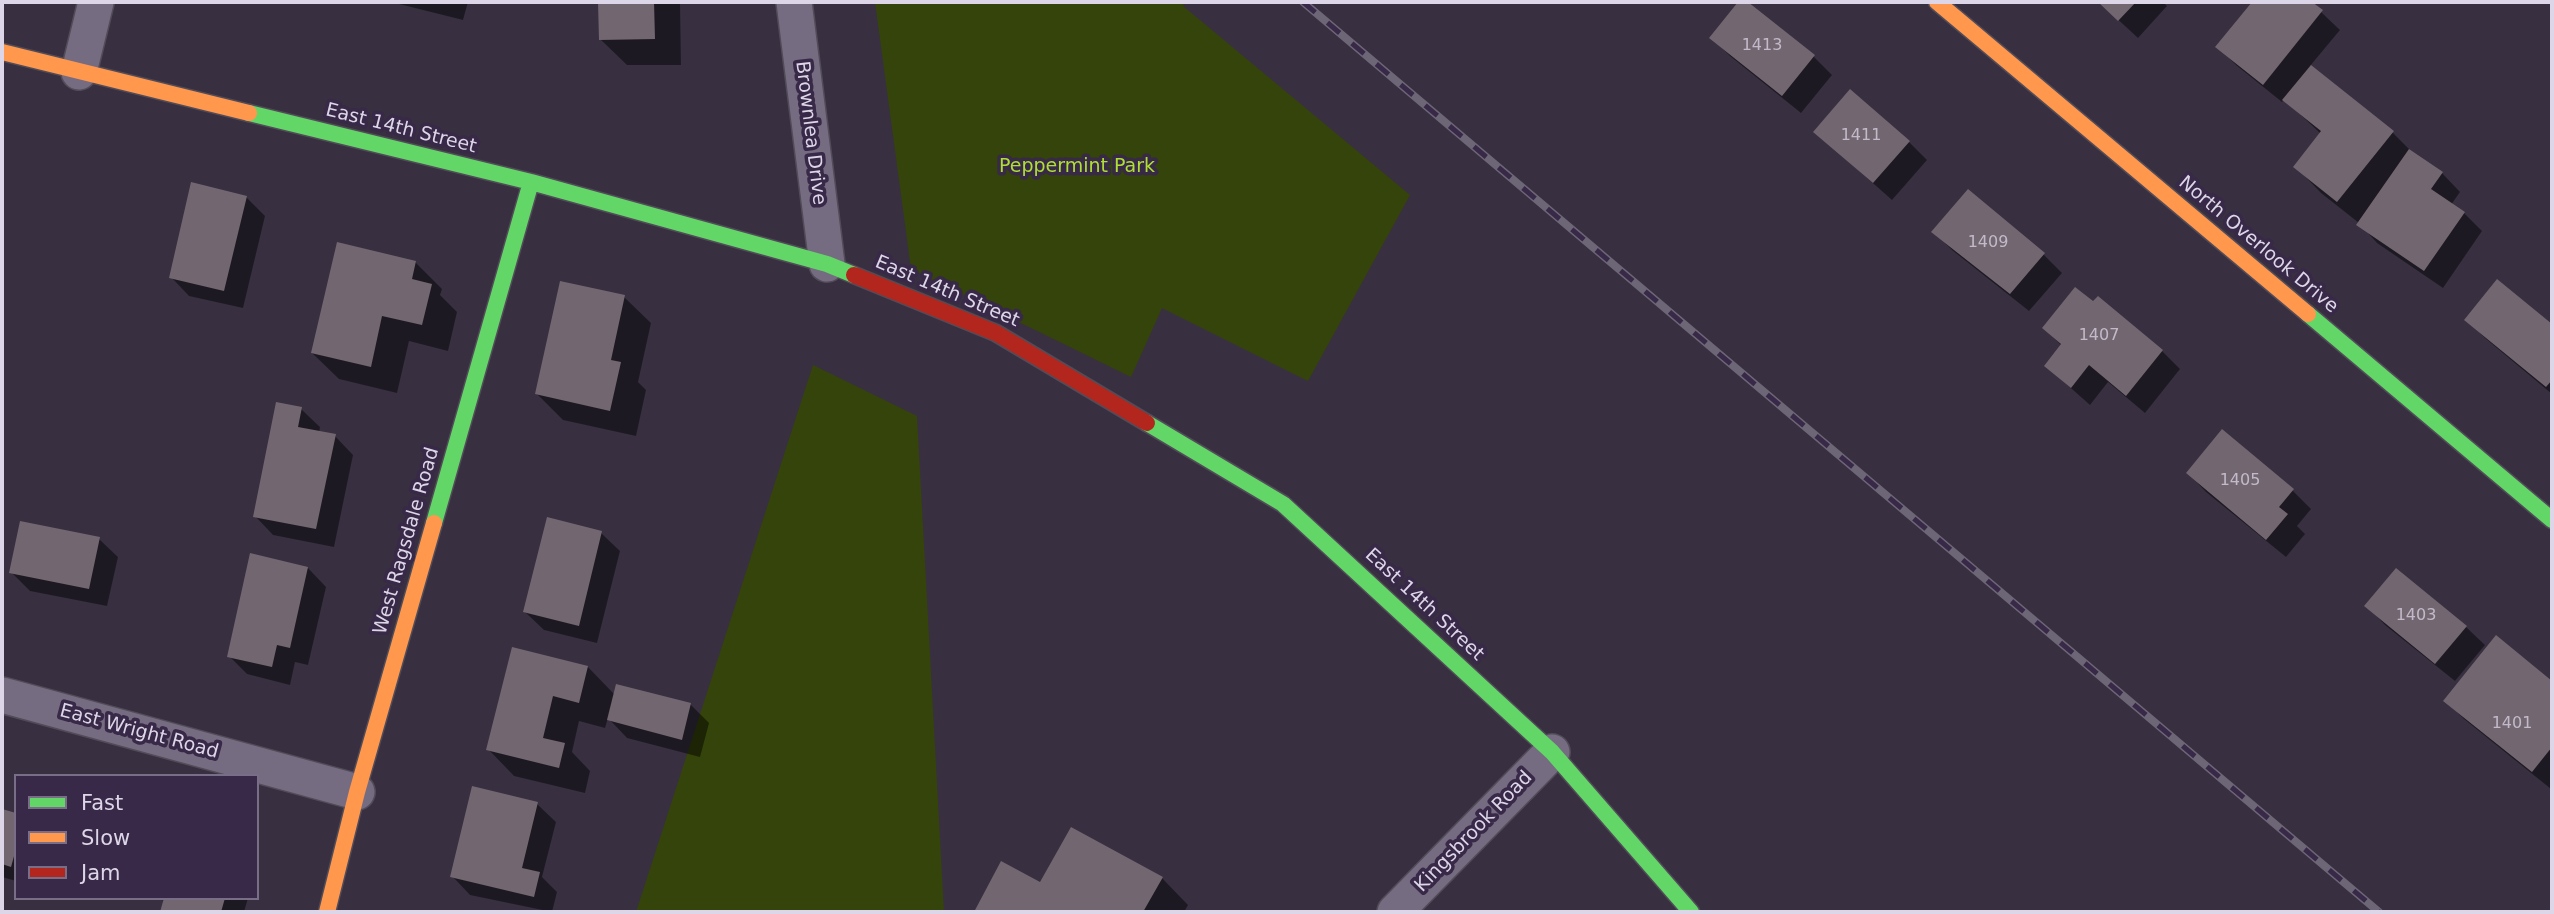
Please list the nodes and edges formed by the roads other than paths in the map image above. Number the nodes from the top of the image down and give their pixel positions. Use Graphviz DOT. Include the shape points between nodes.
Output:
graph roads {
  1 [pos="96,2"];
  2 [pos="794,2"];
  3 [pos="1937,2"];
  4 [pos="2,52"];
  5 [pos="79,72"];
  6 [pos="531,182"];
  7 [pos="827,264"];
  8 [pos="2552,520"];
  9 [pos="2,695"];
  10 [pos="1552,752"];
  11 [pos="357,792"];
  12 [pos="327,912"];
  13 [pos="1395,912"];
  14 [pos="1691,912"];
  1 -- 5 [label="street"];
  2 -- 7 [label="street, Brownlea Drive"];
  3 -- 8 [label="street, North Overlook Drive"];
  4 -- 5 [label="street, East 14th Street"];
  5 -- 6 [label="street, East 14th Street"];
  6 -- 7 [label="street, East 14th Street"];
  6 -- 11 [label="street, West Ragsdale Road"];
  7 -- 10 [label="street, East 14th Street" via="996,333 1283,504"];
  9 -- 11 [label="street, East Wright Road"];
  10 -- 13 [label="street, Kingsbrook Road"];
  10 -- 14 [label="street, East 14th Street"];
  11 -- 12 [label="street, West Ragsdale Road"];
}
